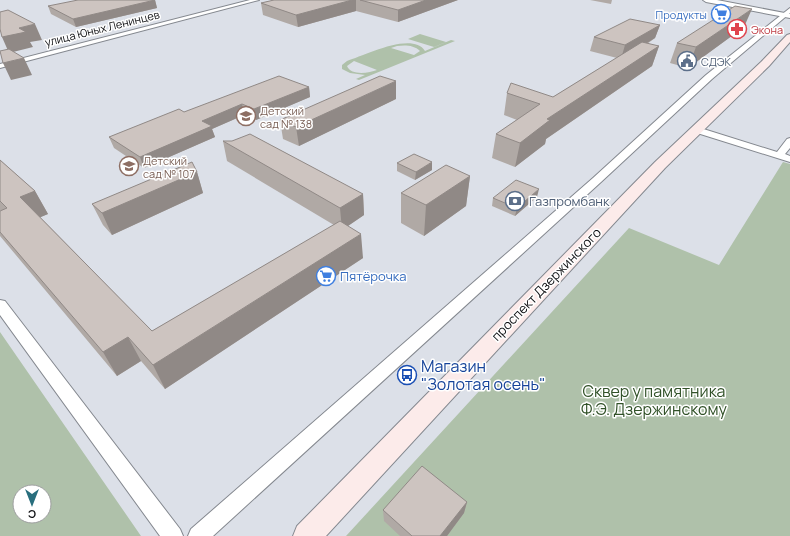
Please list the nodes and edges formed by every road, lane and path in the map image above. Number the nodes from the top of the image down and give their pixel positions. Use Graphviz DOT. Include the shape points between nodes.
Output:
graph roads {
  1 [pos="256,0"];
  2 [pos="706,0"];
  3 [pos="788,13"];
  4 [pos="790,37"];
  5 [pos="0,66"];
  6 [pos="698,130"];
  7 [pos="790,142"];
  8 [pos="780,155"];
  9 [pos="790,158"];
  10 [pos="0,305"];
  11 [pos="173,536"];
  12 [pos="198,536"];
  13 [pos="307,536"];
  1 -- 5 [label="street, улица Юных Ленинцев"];
  2 -- 3 [label="street"];
  3 -- 12 [label="street" via="709,77 591,186"];
  4 -- 6 [label="main road, проспект Дзержинского"];
  6 -- 8 [label="street"];
  6 -- 13 [label="main road, проспект Дзержинского" via="660,165"];
  7 -- 8 [label="street"];
  8 -- 9 [label="street"];
  10 -- 11 [label="street"];
}
